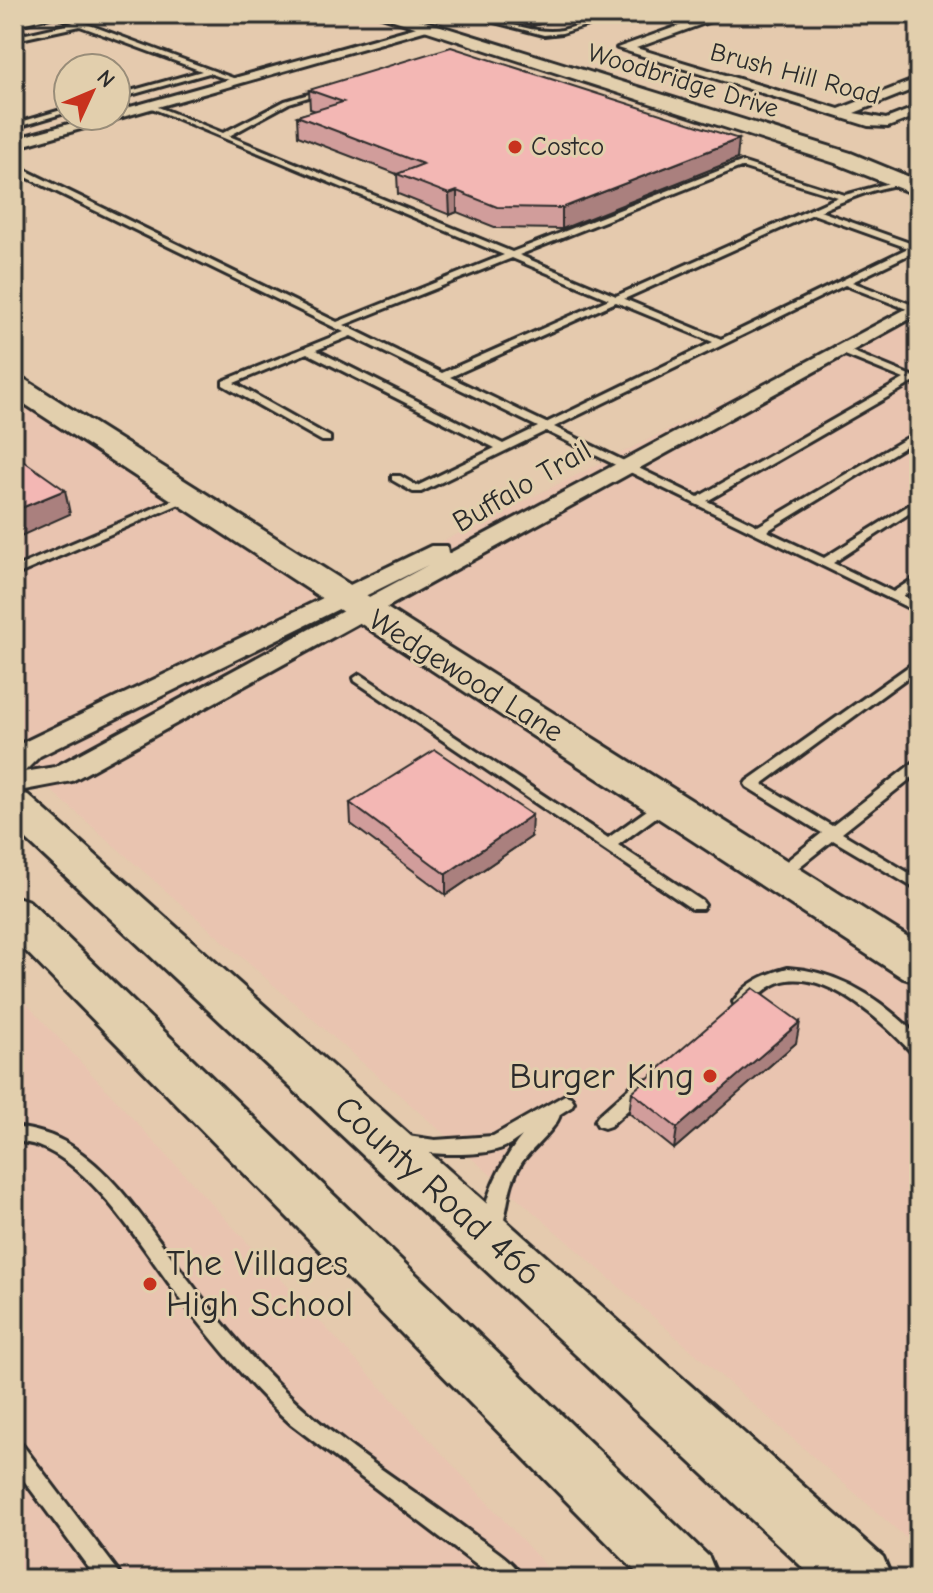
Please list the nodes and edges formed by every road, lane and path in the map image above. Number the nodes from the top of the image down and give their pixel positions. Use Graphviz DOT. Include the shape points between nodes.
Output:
graph roads {
  1 [pos="384,14"];
  2 [pos="466,14"];
  3 [pos="491,14"];
  4 [pos="621,14"];
  5 [pos="724,14"];
  6 [pos="478,17"];
  7 [pos="14,24"];
  8 [pos="79,24"];
  9 [pos="428,28"];
  10 [pos="14,31"];
  11 [pos="25,36"];
  12 [pos="14,39"];
  13 [pos="209,71"];
  14 [pos="238,81"];
  15 [pos="919,82"];
  16 [pos="331,89"];
  17 [pos="132,93"];
  18 [pos="151,106"];
  19 [pos="919,110"];
  20 [pos="132,111"];
  21 [pos="52,114"];
  22 [pos="839,114"];
  23 [pos="16,124"];
  24 [pos="56,132"];
  25 [pos="45,135"];
  26 [pos="223,136"];
  27 [pos="14,144"];
  28 [pos="14,168"];
  29 [pos="914,184"];
  30 [pos="845,197"];
  31 [pos="814,212"];
  32 [pos="511,255"];
  33 [pos="845,282"];
  34 [pos="619,299"];
  35 [pos="917,308"];
  36 [pos="337,325"];
  37 [pos="352,332"];
  38 [pos="723,343"];
  39 [pos="838,349"];
  40 [pos="308,350"];
  41 [pos="443,376"];
  42 [pos="916,380"];
  43 [pos="17,389"];
  44 [pos="550,428"];
  45 [pos="919,434"];
  46 [pos="326,439"];
  47 [pos="504,449"];
  48 [pos="625,464"];
  49 [pos="396,478"];
  50 [pos="187,497"];
  51 [pos="700,501"];
  52 [pos="919,502"];
  53 [pos="760,530"];
  54 [pos="825,563"];
  55 [pos="14,572"];
  56 [pos="919,579"];
  57 [pos="894,597"];
  58 [pos="353,604"];
  59 [pos="919,609"];
  60 [pos="919,663"];
  61 [pos="360,678"];
  62 [pos="919,765"];
  63 [pos="14,766"];
  64 [pos="14,783"];
  65 [pos="666,803"];
  66 [pos="14,805"];
  67 [pos="832,833"];
  68 [pos="609,844"];
  69 [pos="778,875"];
  70 [pos="919,885"];
  71 [pos="697,905"];
  72 [pos="14,912"];
  73 [pos="919,966"];
  74 [pos="727,1014"];
  75 [pos="919,1049"];
  76 [pos="660,1072"];
  77 [pos="604,1121"];
  78 [pos="14,1134"];
  79 [pos="382,1139"];
  80 [pos="492,1240"];
  81 [pos="14,1450"];
  82 [pos="110,1579"];
  83 [pos="512,1579"];
  84 [pos="687,1579"];
  85 [pos="861,1579"];
  1 -- 9 [label="street, Woodbridge Drive"];
  2 -- 6 [label="lane"];
  3 -- 6 [label="lane"];
  4 -- 6 [label="lane" via="544,33"];
  5 -- 22 [label="street, Brush Hill Road" via="624,49"];
  7 -- 8 [label="lane" via="54,14"];
  8 -- 11 [label="lane"];
  8 -- 13 [label="lane"];
  9 -- 14 [label="street"];
  9 -- 29 [label="street, Woodbridge Drive"];
  10 -- 11 [label="lane"];
  11 -- 12 [label="lane"];
  13 -- 14 [label="lane"];
  13 -- 17 [label="lane"];
  14 -- 18 [label="street"];
  15 -- 22 [label="street"];
  16 -- 26 [label="lane" via="287,102"];
  18 -- 20 [label="street"];
  18 -- 26 [label="lane"];
  19 -- 22 [label="street, Brush Hill Road" via="881,124"];
  21 -- 23 [label="lane"];
  23 -- 25 [label="lane"];
  24 -- 25 [label="street"];
  25 -- 27 [label="street"];
  26 -- 32 [label="lane"];
  28 -- 36 [label="lane"];
  29 -- 30 [label="lane"];
  30 -- 31 [label="lane"];
  30 -- 32 [label="lane" via="741,164"];
  31 -- 33 [label="lane" via="915,248"];
  31 -- 34 [label="lane"];
  32 -- 34 [label="lane"];
  32 -- 36 [label="lane"];
  33 -- 35 [label="lane"];
  33 -- 38 [label="lane"];
  34 -- 38 [label="lane"];
  34 -- 41 [label="lane"];
  35 -- 39 [label="street, Buffalo Trail"];
  36 -- 37 [label="lane"];
  37 -- 40 [label="lane"];
  37 -- 41 [label="lane"];
  38 -- 44 [label="lane"];
  39 -- 42 [label="lane"];
  39 -- 48 [label="street, Buffalo Trail"];
  40 -- 46 [label="lane" via="226,383"];
  40 -- 47 [label="lane"];
  41 -- 44 [label="lane"];
  42 -- 51 [label="lane"];
  43 -- 50 [label="street, Wedgewood Lane"];
  44 -- 47 [label="lane"];
  44 -- 48 [label="lane"];
  45 -- 53 [label="lane"];
  47 -- 49 [label="lane" via="417,490"];
  48 -- 51 [label="lane"];
  48 -- 58 [label="street, Buffalo Trail"];
  50 -- 55 [label="lane"];
  50 -- 58 [label="street, Wedgewood Lane"];
  51 -- 53 [label="lane"];
  52 -- 54 [label="lane"];
  53 -- 54 [label="lane"];
  54 -- 57 [label="lane"];
  56 -- 57 [label="lane"];
  57 -- 59 [label="lane"];
  58 -- 63 [label="street, Buffalo Trail" via="30,750"];
  58 -- 64 [label="street, Buffalo Trail" via="62,775"];
  58 -- 65 [label="street, Wedgewood Lane"];
  60 -- 67 [label="lane" via="752,784"];
  61 -- 68 [label="lane"];
  62 -- 67 [label="lane"];
  65 -- 68 [label="lane"];
  65 -- 69 [label="street, Wedgewood Lane"];
  66 -- 79 [label="street, County Road 466"];
  67 -- 69 [label="lane"];
  67 -- 70 [label="lane"];
  68 -- 71 [label="lane"];
  69 -- 73 [label="street, Wedgewood Lane"];
  72 -- 84 [label="street"];
  74 -- 75 [label="lane" via="772,977 823,977 904,1031"];
  76 -- 77 [label="lane"];
  78 -- 83 [label="lane" via="53,1144 87,1169 296,1415"];
  79 -- 80 [label="street, County Road 466"];
  79 -- 80 [label="lane" via="435,1147 496,1143 565,1102 509,1161"];
  80 -- 85 [label="street, County Road 466"];
  81 -- 82 [label="lane"];
}
